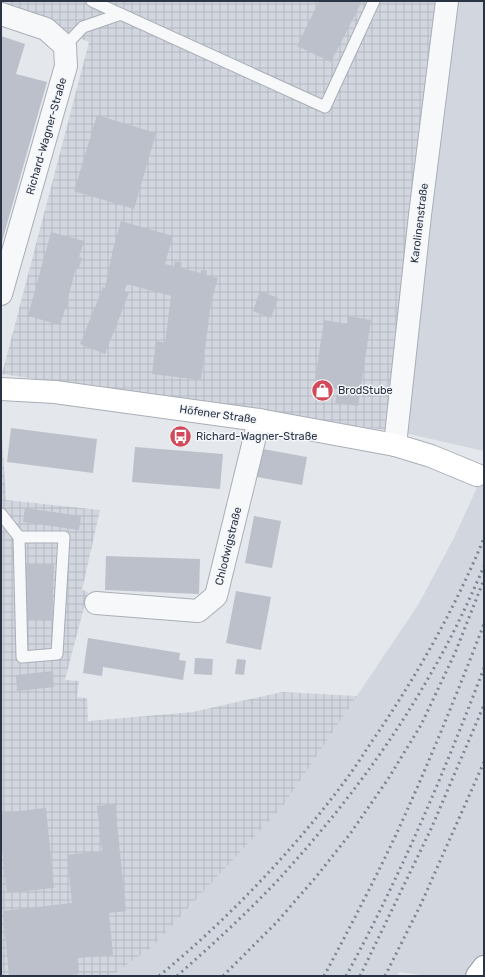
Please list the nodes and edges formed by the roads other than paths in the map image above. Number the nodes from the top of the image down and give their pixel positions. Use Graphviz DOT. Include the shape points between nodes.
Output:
graph roads {
  1 [pos="92,1"];
  2 [pos="374,1"];
  3 [pos="447,1"];
  4 [pos="1,14"];
  5 [pos="121,14"];
  6 [pos="65,46"];
  7 [pos="1,294"];
  8 [pos="1,389"];
  9 [pos="259,420"];
  10 [pos="395,445"];
  11 [pos="477,475"];
  12 [pos="1,514"];
  13 [pos="19,537"];
  14 [pos="96,603"];
  15 [pos="484,967"];
  16 [pos="477,976"];
  1 -- 5 [label="lane"];
  2 -- 5 [label="lane" via="325,107"];
  3 -- 10 [label="street, Karolinenstraße"];
  4 -- 6 [label="street" via="46,29"];
  5 -- 6 [label="lane" via="84,27"];
  6 -- 7 [label="street, Richard-Wagner-Straße" via="66,66"];
  8 -- 9 [label="main road, Höfener Straße" via="62,393"];
  9 -- 10 [label="main road, Höfener Straße"];
  9 -- 14 [label="street, Chlodwigstraße" via="216,596 198,611"];
  10 -- 11 [label="main road, Höfener Straße" via="431,456"];
  12 -- 13 [label="lane"];
  13 -- 13 [label="lane" via="22,657 57,654 64,537"];
  15 -- 16 [label="main road"];
}
